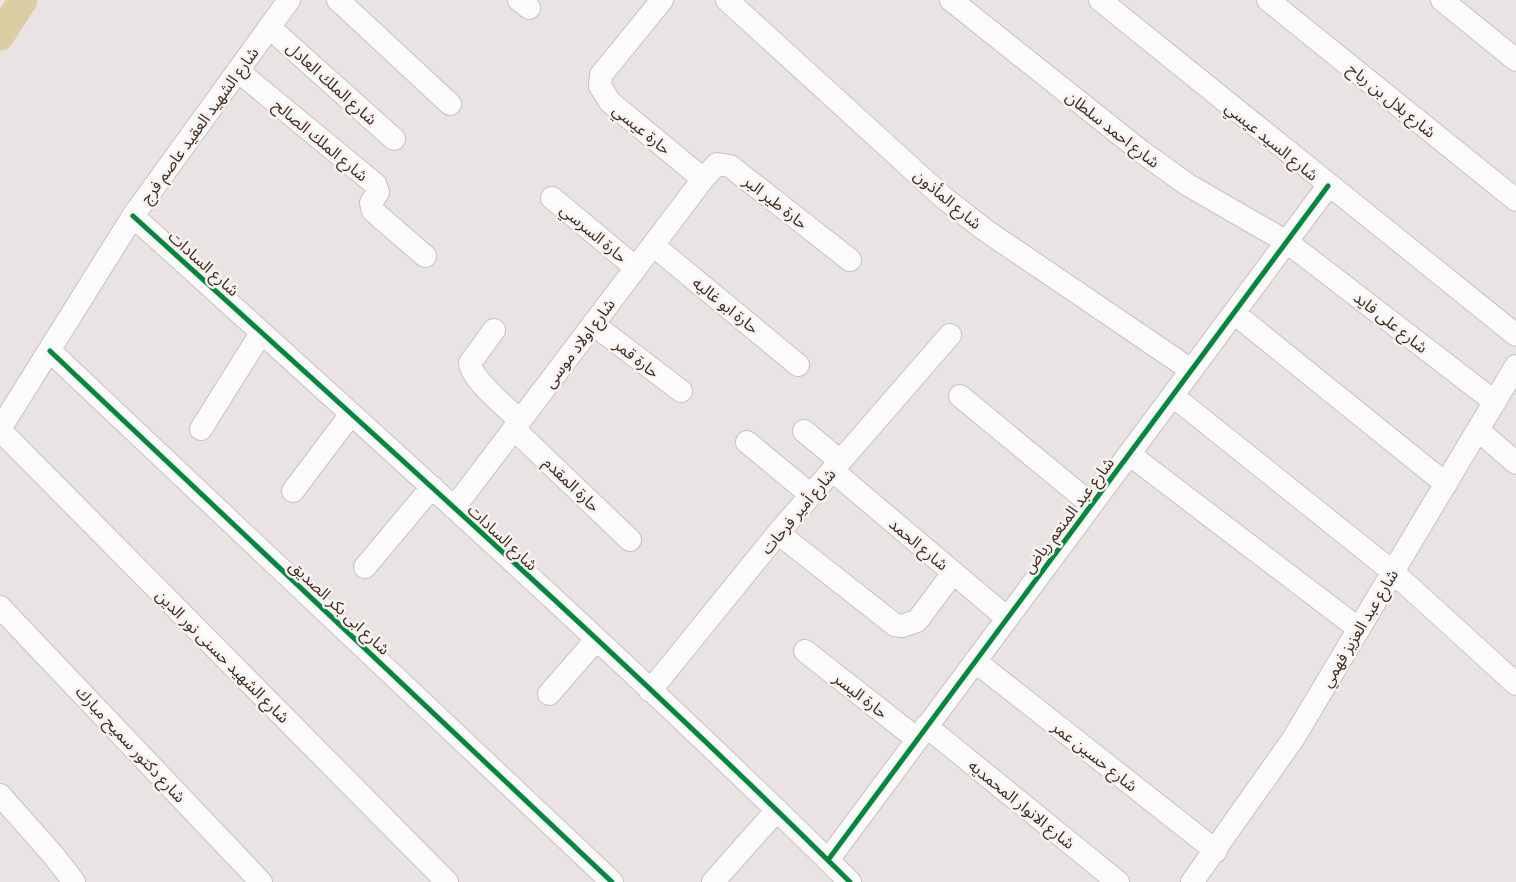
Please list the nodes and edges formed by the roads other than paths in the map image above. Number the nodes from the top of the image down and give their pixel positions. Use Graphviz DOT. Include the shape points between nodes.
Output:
graph roads {
  1 [pos="289,0"];
  2 [pos="338,0"];
  3 [pos="662,0"];
  4 [pos="727,0"];
  5 [pos="951,0"];
  6 [pos="1100,0"];
  7 [pos="1268,0"];
  8 [pos="1442,0"];
  9 [pos="270,28"];
  10 [pos="1516,60"];
  11 [pos="238,71"];
  12 [pos="450,104"];
  13 [pos="394,139"];
  14 [pos="703,178"];
  15 [pos="1328,186"];
  16 [pos="552,198"];
  17 [pos="1516,200"];
  18 [pos="133,216"];
  19 [pos="1287,242"];
  20 [pos="653,245"];
  21 [pos="424,256"];
  22 [pos="850,260"];
  23 [pos="636,268"];
  24 [pos="1234,313"];
  25 [pos="594,324"];
  26 [pos="494,330"];
  27 [pos="261,333"];
  28 [pos="950,335"];
  29 [pos="1516,335"];
  30 [pos="50,351"];
  31 [pos="798,365"];
  32 [pos="1516,366"];
  33 [pos="1191,370"];
  34 [pos="681,391"];
  35 [pos="960,396"];
  36 [pos="1172,396"];
  37 [pos="1494,402"];
  38 [pos="351,414"];
  39 [pos="517,425"];
  40 [pos="201,429"];
  41 [pos="0,430"];
  42 [pos="804,430"];
  43 [pos="1478,430"];
  44 [pos="747,442"];
  45 [pos="1129,454"];
  46 [pos="1516,463"];
  47 [pos="836,466"];
  48 [pos="1446,484"];
  49 [pos="432,487"];
  50 [pos="293,491"];
  51 [pos="810,495"];
  52 [pos="1091,504"];
  53 [pos="454,508"];
  54 [pos="778,533"];
  55 [pos="630,540"];
  56 [pos="365,567"];
  57 [pos="1392,572"];
  58 [pos="953,573"];
  59 [pos="0,606"];
  60 [pos="1007,618"];
  61 [pos="1359,629"];
  62 [pos="596,640"];
  63 [pos="805,651"];
  64 [pos="975,661"];
  65 [pos="1516,684"];
  66 [pos="650,691"];
  67 [pos="549,694"];
  68 [pos="922,732"];
  69 [pos="0,795"];
  70 [pos="777,810"];
  71 [pos="1216,851"];
  72 [pos="828,860"];
  73 [pos="847,881"];
  74 [pos="74,882"];
  75 [pos="261,882"];
  76 [pos="447,882"];
  77 [pos="612,882"];
  78 [pos="713,882"];
  79 [pos="1118,882"];
  80 [pos="1192,882"];
  1 -- 9 [label="street, شارع الشهيد العقيد عاصم فرج"];
  2 -- 12 [label="street"];
  3 -- 14 [label="street, حارة عيسي" via="601,75 600,86 610,102"];
  4 -- 33 [label="street, شارع المأذون" via="944,198 985,230"];
  5 -- 19 [label="street, شارع احمد سلطان" via="1142,152 1196,190"];
  6 -- 15 [label="street, شارع السيد عيسي"];
  7 -- 17 [label="street, شارع بلال بن رباح"];
  8 -- 10 [label="street"];
  9 -- 11 [label="street, شارع الشهيد العقيد عاصم فرج"];
  9 -- 13 [label="street, شارع الملك العادل"];
  11 -- 18 [label="street, شارع الشهيد العقيد عاصم فرج"];
  11 -- 21 [label="street, شارع الملك الصالح" via="375,184 378,192 371,203 373,211"];
  14 -- 20 [label="street, شارع اولاد موسى"];
  14 -- 22 [label="street, حارة طير البر" via="717,164 730,166"];
  15 -- 19 [label="street, شارع عبد المنعم رياض"];
  15 -- 29 [label="street, شارع السيد عيسي"];
  16 -- 23 [label="street, حارة السرسي"];
  18 -- 27 [label="street, شارع السادات"];
  18 -- 30 [label="street, شارع الشهيد العقيد عاصم فرج"];
  19 -- 24 [label="street, شارع عبد المنعم رياض"];
  19 -- 37 [label="street, شارع على فايد"];
  20 -- 23 [label="street, شارع اولاد موسى"];
  20 -- 31 [label="street, حارة ابو غاليه"];
  23 -- 25 [label="street, شارع اولاد موسى"];
  24 -- 33 [label="street, شارع عبد المنعم رياض"];
  24 -- 48 [label="street"];
  25 -- 34 [label="street, حارة قمر"];
  25 -- 39 [label="street, شارع اولاد موسى"];
  26 -- 39 [label="street, حارة المقدم" via="470,362 471,368"];
  27 -- 38 [label="street, شارع السادات"];
  27 -- 40 [label="street"];
  28 -- 47 [label="street, شارع أمير فرحات"];
  30 -- 41 [label="street, شارع الشهيد العقيد عاصم فرج"];
  30 -- 77 [label="street, شارع ابى بكر الصديق"];
  32 -- 37 [label="street, شارع عبد العزيز فهمي"];
  33 -- 36 [label="street, شارع عبد المنعم رياض"];
  35 -- 52 [label="street"];
  36 -- 45 [label="street, شارع عبد المنعم رياض"];
  36 -- 57 [label="street"];
  37 -- 43 [label="street, شارع عبد العزيز فهمي"];
  38 -- 49 [label="street, شارع السادات"];
  38 -- 50 [label="street"];
  39 -- 53 [label="street, شارع اولاد موسى"];
  39 -- 55 [label="street, حارة المقدم"];
  41 -- 76 [label="street, شارع الشهيد حسنى نور الدين"];
  42 -- 47 [label="street, شارع الحمد"];
  43 -- 46 [label="street"];
  43 -- 48 [label="street, شارع عبد العزيز فهمي"];
  44 -- 51 [label="street"];
  45 -- 52 [label="street, شارع عبد المنعم رياض"];
  45 -- 61 [label="street"];
  47 -- 51 [label="street, شارع أمير فرحات"];
  47 -- 58 [label="street, شارع الحمد"];
  48 -- 57 [label="street, شارع عبد العزيز فهمي"];
  49 -- 53 [label="street, شارع السادات"];
  49 -- 56 [label="street"];
  51 -- 54 [label="street, شارع أمير فرحات"];
  52 -- 60 [label="street, شارع عبد المنعم رياض"];
  53 -- 62 [label="street, شارع السادات"];
  54 -- 58 [label="street" via="895,624 910,625 917,621"];
  54 -- 66 [label="street, شارع أمير فرحات"];
  57 -- 61 [label="street, شارع عبد العزيز فهمي"];
  57 -- 65 [label="street"];
  58 -- 60 [label="street, شارع الحمد"];
  59 -- 75 [label="street, شارع دكتور سميح مبارك"];
  60 -- 64 [label="street, شارع عبد المنعم رياض"];
  61 -- 71 [label="street, شارع عبد العزيز فهمي" via="1293,739"];
  62 -- 66 [label="street, شارع السادات"];
  62 -- 67 [label="street"];
  63 -- 68 [label="street, حارة اليسر"];
  64 -- 68 [label="street, شارع عبد المنعم رياض"];
  64 -- 71 [label="street, شارع حسين عمر"];
  66 -- 70 [label="street, شارع السادات"];
  68 -- 72 [label="street, شارع عبد المنعم رياض"];
  68 -- 79 [label="street, شارع الانوار المحمديه"];
  69 -- 74 [label="street"];
  70 -- 72 [label="street, شارع السادات"];
  70 -- 78 [label="street"];
  71 -- 80 [label="street, شارع عبد العزيز فهمي"];
  72 -- 73 [label="street, شارع السادات"];
}
